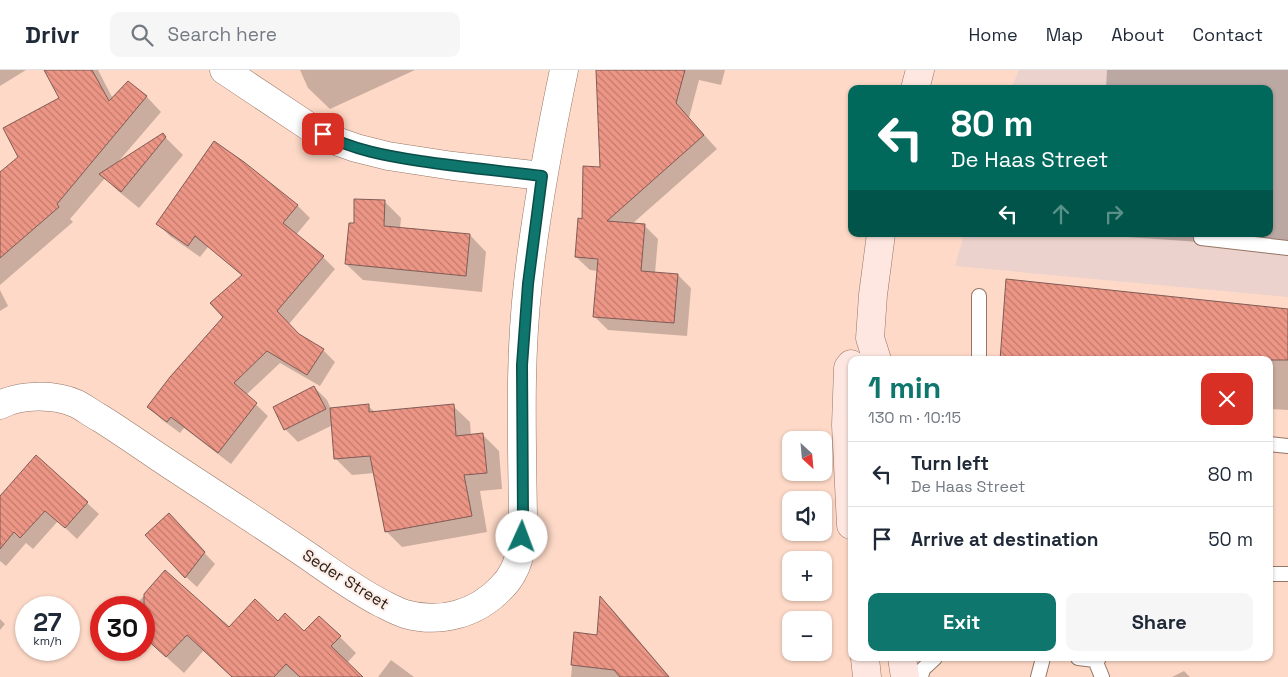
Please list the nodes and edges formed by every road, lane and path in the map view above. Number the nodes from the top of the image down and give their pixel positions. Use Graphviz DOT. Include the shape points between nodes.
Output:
graph roads {
  1 [pos="224,70"];
  2 [pos="564,70"];
  3 [pos="920,70"];
  4 [pos="916,85"];
  5 [pos="542,176"];
  6 [pos="881,237"];
  7 [pos="1201,238"];
  8 [pos="1288,248"];
  9 [pos="979,296"];
  10 [pos="873,349"];
  11 [pos="861,356"];
  12 [pos="978,356"];
  13 [pos="848,368"];
  14 [pos="0,405"];
  15 [pos="1273,444"];
  16 [pos="1288,446"];
  17 [pos="848,465"];
  18 [pos="1273,574"];
  19 [pos="1288,574"];
  20 [pos="865,661"];
  21 [pos="902,661"];
  22 [pos="932,661"];
  23 [pos="1042,661"];
  24 [pos="1098,661"];
  25 [pos="867,677"];
  26 [pos="905,677"];
  27 [pos="921,677"];
  28 [pos="1038,677"];
  29 [pos="1102,677"];
  1 -- 5 [label="street" via="311,128 356,148 453,166"];
  2 -- 5 [label="street, Seder Street"];
  3 -- 4 [label="main road"];
  5 -- 14 [label="street, Seder Street" via="528,284 522,365 522,537 514,572 494,595 467,611 439,618 423,617 406,614 378,602 77,404 56,398 24,397"];
  6 -- 10 [label="main road" via="873,295"];
  7 -- 8 [label="lane"];
  9 -- 12 [label="lane"];
  10 -- 11 [label="main road"];
  13 -- 17 [label="main road"];
  15 -- 16 [label="lane"];
  18 -- 19 [label="lane"];
  20 -- 25 [label="main road"];
  21 -- 26 [label="main road"];
  22 -- 27 [label="lane" via="923,669"];
  23 -- 28 [label="lane"];
  24 -- 29 [label="lane"];
}
